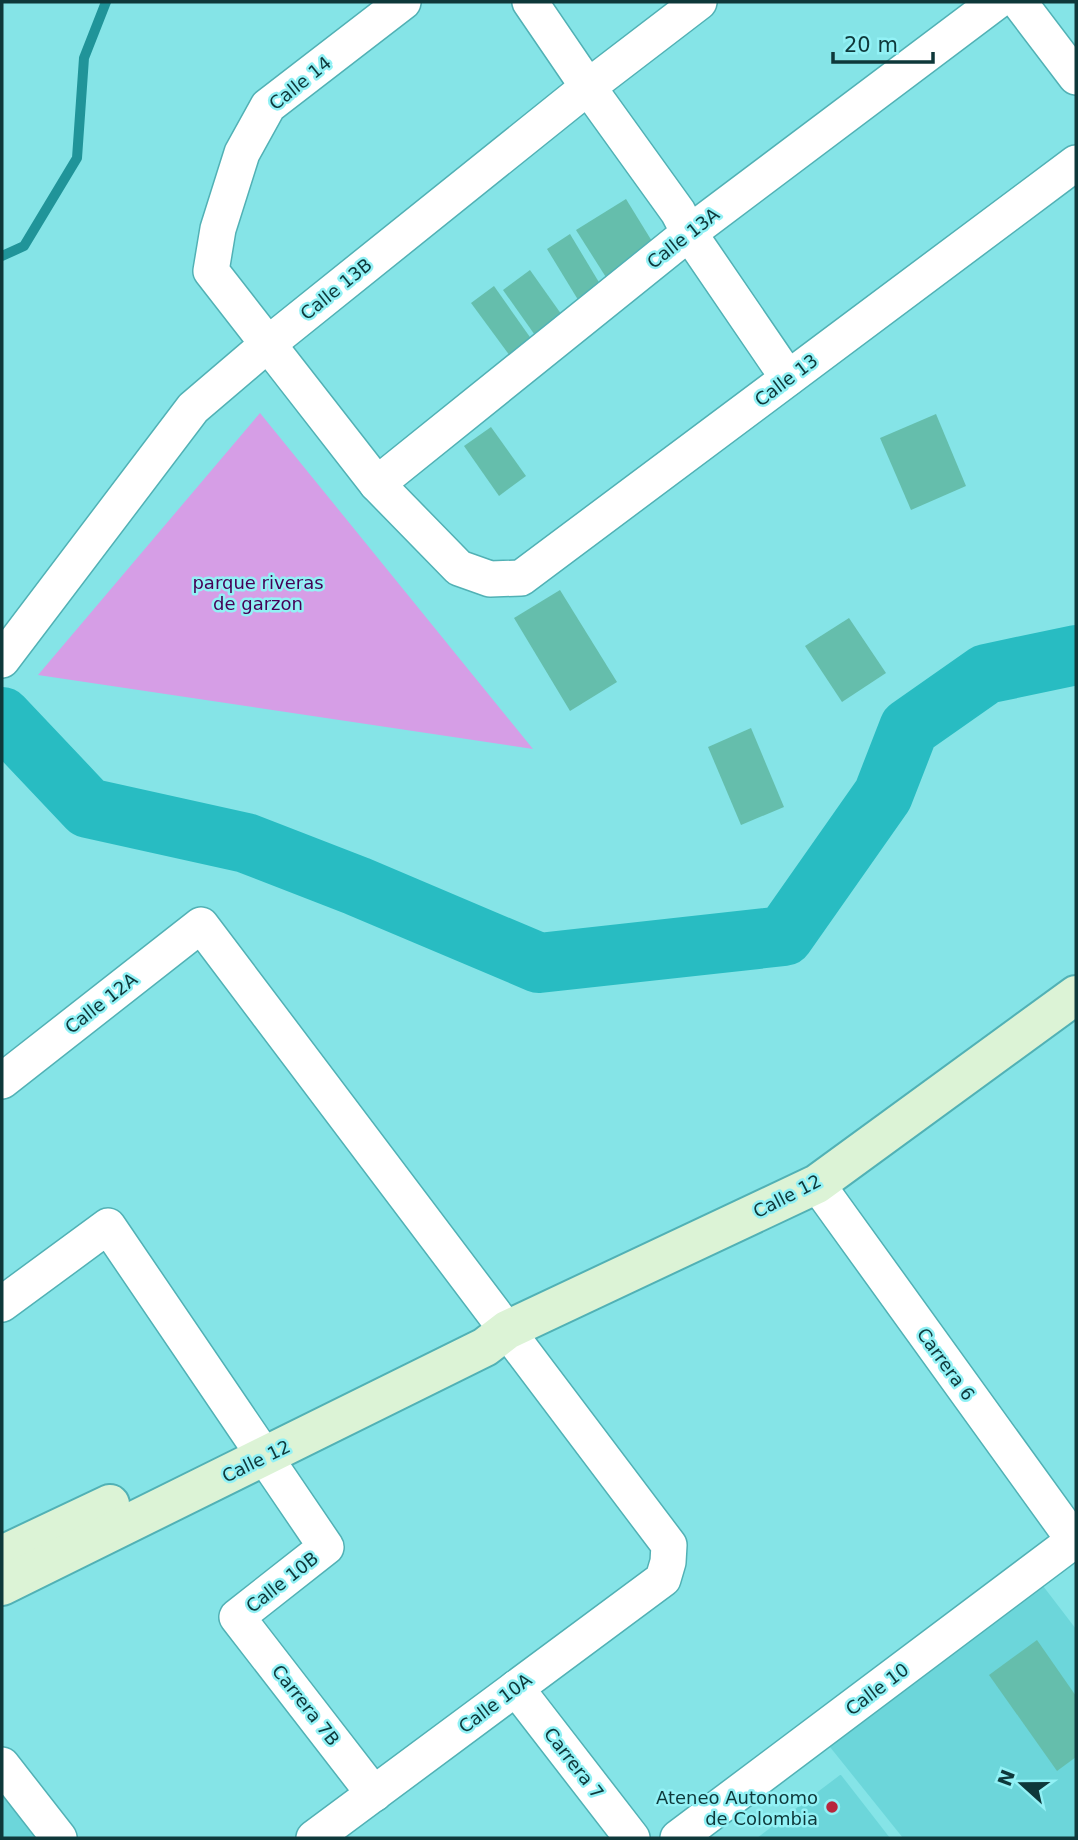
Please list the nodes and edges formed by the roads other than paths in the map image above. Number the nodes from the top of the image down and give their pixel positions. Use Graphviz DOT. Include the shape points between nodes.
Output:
graph roads {
  1 [pos="402,2"];
  2 [pos="530,2"];
  3 [pos="699,2"];
  4 [pos="996,2"];
  5 [pos="1019,2"];
  6 [pos="1076,77"];
  7 [pos="587,87"];
  8 [pos="1076,163"];
  9 [pos="689,233"];
  10 [pos="268,344"];
  11 [pos="788,378"];
  12 [pos="377,484"];
  13 [pos="2,660"];
  14 [pos="1076,995"];
  15 [pos="2,1082"];
  16 [pos="817,1184"];
  17 [pos="2,1304"];
  18 [pos="507,1330"];
  19 [pos="258,1447"];
  20 [pos="1076,1541"];
  21 [pos="2,1555"];
  22 [pos="2,1587"];
  23 [pos="237,1617"];
  24 [pos="516,1688"];
  25 [pos="2,1765"];
  26 [pos="374,1794"];
  27 [pos="59,1838"];
  28 [pos="314,1838"];
  29 [pos="632,1838"];
  30 [pos="678,1838"];
  1 -- 10 [label="street, Calle 14" via="268,106 242,153 218,229 211,271"];
  2 -- 7 [label="street"];
  3 -- 7 [label="street, Calle 13B"];
  4 -- 9 [label="street, Calle 13A"];
  5 -- 6 [label="street"];
  7 -- 9 [label="street"];
  7 -- 10 [label="street, Calle 13B"];
  8 -- 11 [label="street, Calle 13"];
  9 -- 11 [label="street"];
  9 -- 12 [label="street, Calle 13A"];
  10 -- 12 [label="street"];
  10 -- 13 [label="street, Calle 13B" via="193,408"];
  11 -- 12 [label="street, Calle 13" via="522,578 490,579 459,568"];
  14 -- 16 [label="street, Calle 12"];
  15 -- 18 [label="street, Calle 12A" via="201,925"];
  16 -- 18 [label="street, Calle 12"];
  16 -- 20 [label="street, Carrera 6"];
  17 -- 19 [label="street" via="108,1226"];
  18 -- 19 [label="street, Calle 12" via="476,1329"];
  18 -- 24 [label="street, Calle 10A" via="668,1545 663,1579"];
  19 -- 21 [label="street, Calle 12"];
  19 -- 22 [label="street, Calle 12"];
  19 -- 23 [label="street, Calle 10B" via="326,1547"];
  20 -- 30 [label="street, Calle 10"];
  23 -- 26 [label="street, Carrera 7B"];
  24 -- 26 [label="street, Calle 10A"];
  24 -- 29 [label="street, Carrera 7"];
  25 -- 27 [label="street"];
  26 -- 28 [label="street, Calle 10A"];
}
